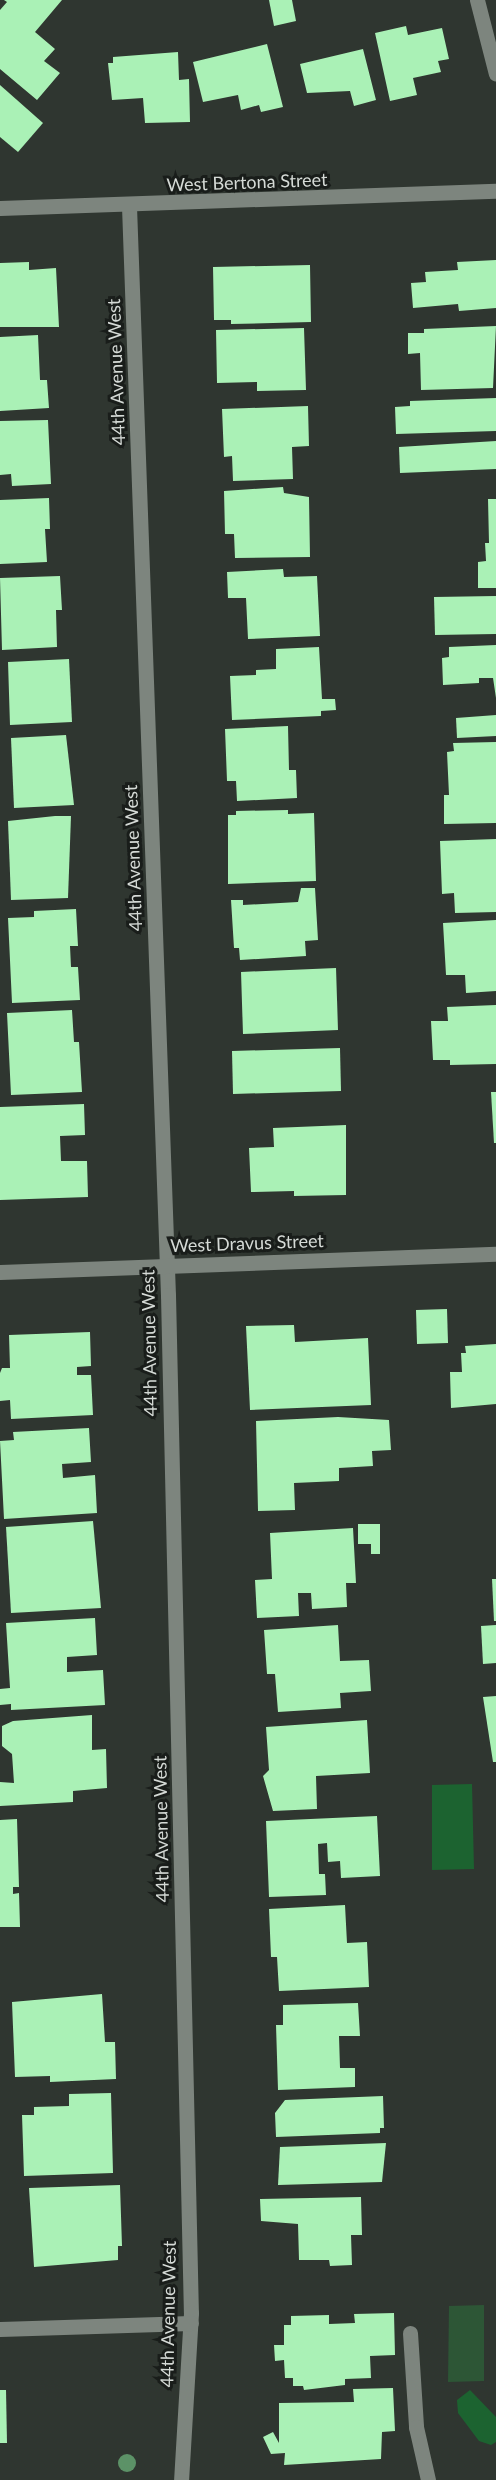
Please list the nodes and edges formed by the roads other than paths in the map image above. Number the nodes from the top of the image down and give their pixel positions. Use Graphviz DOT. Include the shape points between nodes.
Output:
graph roads {
  1 [pos="477,0"];
  2 [pos="496,74"];
  3 [pos="496,192"];
  4 [pos="129,206"];
  5 [pos="0,208"];
  6 [pos="496,1254"];
  7 [pos="167,1266"];
  8 [pos="0,1272"];
  9 [pos="191,2323"];
  10 [pos="0,2329"];
  11 [pos="410,2333"];
  12 [pos="181,2480"];
  13 [pos="428,2480"];
  1 -- 2 [label="street"];
  3 -- 4 [label="street, West Bertona Street"];
  4 -- 5 [label="street, West Bertona Street"];
  4 -- 7 [label="street, 44th Avenue West"];
  6 -- 7 [label="street, West Dravus Street"];
  7 -- 8 [label="street, West Dravus Street"];
  7 -- 9 [label="street, 44th Avenue West"];
  9 -- 10 [label="street"];
  9 -- 12 [label="street, 44th Avenue West"];
  11 -- 13 [label="street" via="416,2427"];
}
